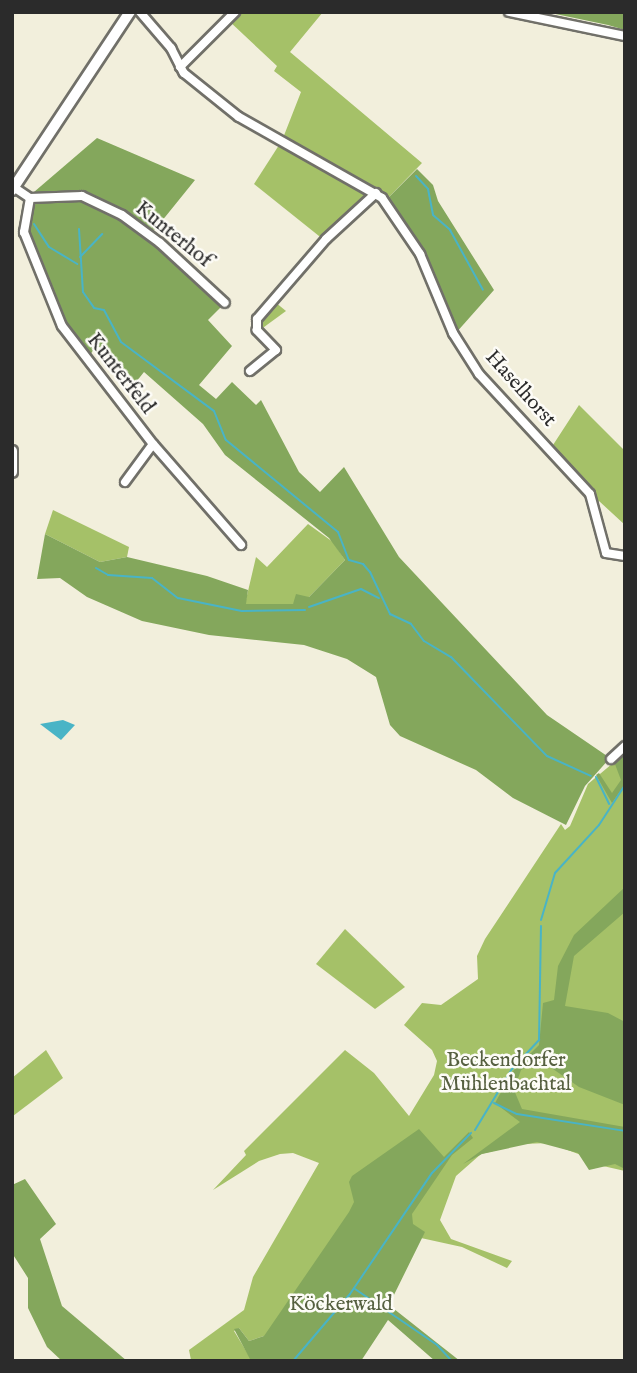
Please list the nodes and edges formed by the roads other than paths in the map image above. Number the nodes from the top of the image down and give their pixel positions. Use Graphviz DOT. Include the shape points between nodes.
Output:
graph roads {
  1 [pos="130,12"];
  2 [pos="140,12"];
  3 [pos="235,12"];
  4 [pos="509,12"];
  5 [pos="625,36"];
  6 [pos="180,67"];
  7 [pos="13,188"];
  8 [pos="376,193"];
  9 [pos="30,198"];
  10 [pos="225,303"];
  11 [pos="250,371"];
  12 [pos="153,444"];
  13 [pos="12,451"];
  14 [pos="12,472"];
  15 [pos="125,482"];
  16 [pos="241,545"];
  17 [pos="625,556"];
  18 [pos="625,746"];
  19 [pos="611,759"];
  1 -- 7 [label="main road"];
  2 -- 6 [label="street, Haselhorst" via="171,48"];
  3 -- 6 [label="street"];
  4 -- 5 [label="street"];
  6 -- 8 [label="street, Haselhorst" via="239,117"];
  7 -- 9 [label="street"];
  8 -- 11 [label="street" via="326,239 257,319 255,327 276,350"];
  8 -- 17 [label="street, Haselhorst" via="420,254 444,314 479,374 590,494 606,553"];
  9 -- 10 [label="street, Kunterhof" via="74,194 122,215"];
  9 -- 12 [label="street, Kunterfeld" via="24,232 54,310 86,361"];
  12 -- 15 [label="street"];
  12 -- 16 [label="street, Kunterfeld"];
  13 -- 14 [label="main road"];
  18 -- 19 [label="street"];
}
